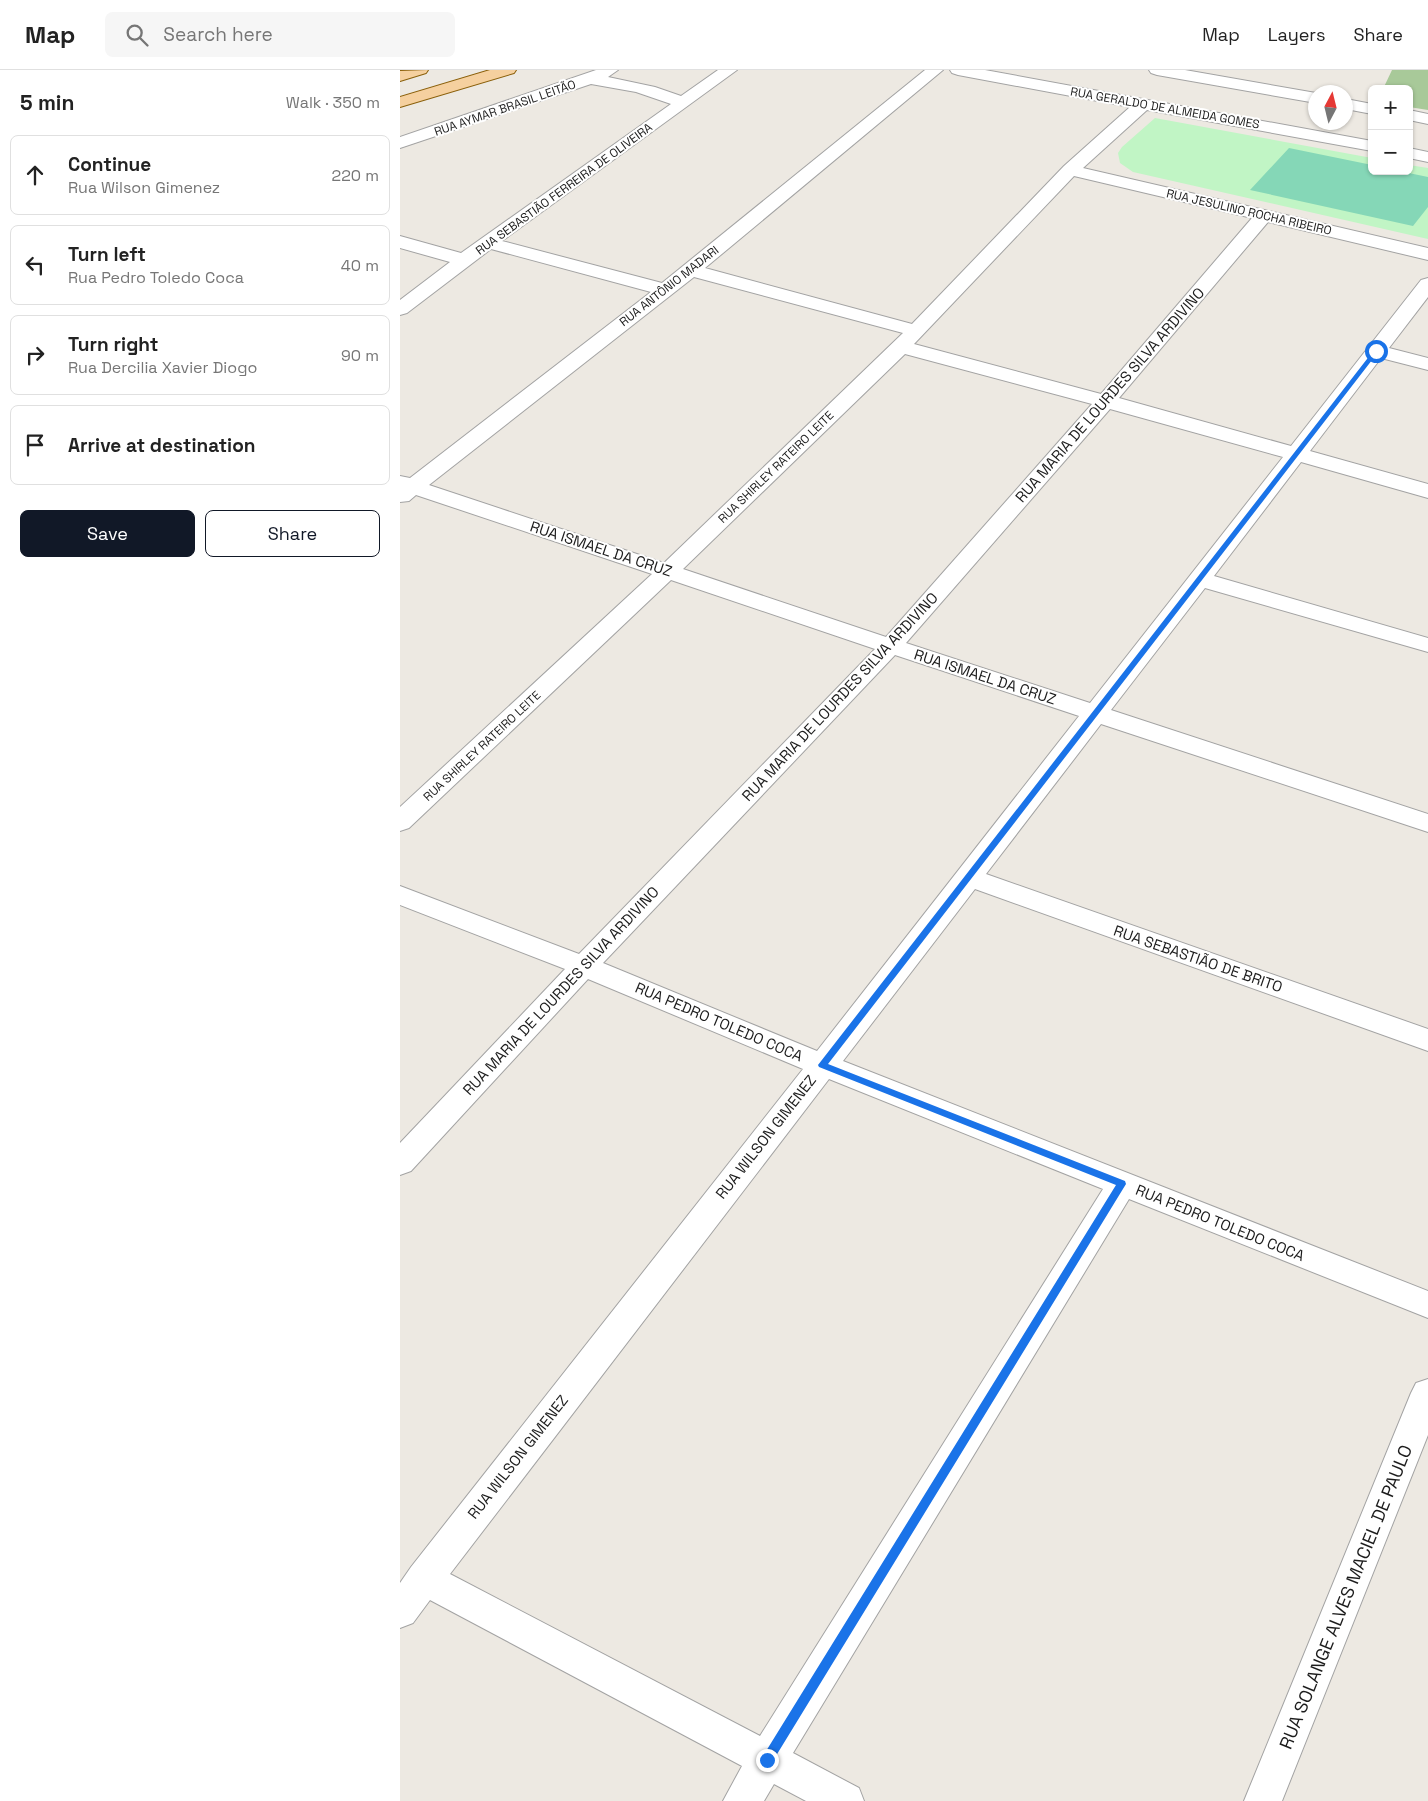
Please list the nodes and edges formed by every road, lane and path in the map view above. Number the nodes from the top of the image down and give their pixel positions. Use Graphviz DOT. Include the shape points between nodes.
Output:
graph roads {
  1 [pos="420,70"];
  2 [pos="508,70"];
  3 [pos="610,70"];
  4 [pos="729,70"];
  5 [pos="935,70"];
  6 [pos="958,70"];
  7 [pos="1157,70"];
  8 [pos="400,76"];
  9 [pos="590,79"];
  10 [pos="1308,97"];
  11 [pos="400,102"];
  12 [pos="683,103"];
  13 [pos="1143,104"];
  14 [pos="1353,105"];
  15 [pos="1368,108"];
  16 [pos="1413,116"];
  17 [pos="1428,119"];
  18 [pos="446,129"];
  19 [pos="400,143"];
  20 [pos="1368,145"];
  21 [pos="1413,154"];
  22 [pos="400,156"];
  23 [pos="1428,157"];
  24 [pos="1070,170"];
  25 [pos="1264,216"];
  26 [pos="400,242"];
  27 [pos="488,243"];
  28 [pos="1428,254"];
  29 [pos="464,260"];
  30 [pos="691,270"];
  31 [pos="1428,284"];
  32 [pos="665,290"];
  33 [pos="400,310"];
  34 [pos="917,331"];
  35 [pos="901,347"];
  36 [pos="1376,351"];
  37 [pos="1428,364"];
  38 [pos="1106,401"];
  39 [pos="1295,455"];
  40 [pos="404,488"];
  41 [pos="1428,491"];
  42 [pos="668,571"];
  43 [pos="1199,579"];
  44 [pos="891,646"];
  45 [pos="1428,646"];
  46 [pos="1095,713"];
  47 [pos="406,808"];
  48 [pos="1428,822"];
  49 [pos="968,878"];
  50 [pos="400,895"];
  51 [pos="584,966"];
  52 [pos="1428,1040"];
  53 [pos="822,1065"];
  54 [pos="400,1163"];
  55 [pos="1122,1184"];
  56 [pos="1428,1305"];
  57 [pos="1428,1393"];
  58 [pos="424,1578"];
  59 [pos="400,1611"];
  60 [pos="767,1760"];
  61 [pos="742,1801"];
  62 [pos="845,1801"];
  63 [pos="1263,1801"];
  1 -- 8 [label="main road"];
  2 -- 11 [label="main road"];
  3 -- 9 [label="street, RUA AYMAR BRASIL LEITÃO"];
  4 -- 12 [label="street, RUA SEBASTIÃO FERREIRA DE OLIVEIRA"];
  5 -- 30 [label="street, RUA ANTÔNIO MADARI"];
  6 -- 13 [label="street, RUA GERALDO DE ALMEIDA GOMES"];
  7 -- 10 [label="street"];
  9 -- 12 [label="street" via="658,92"];
  9 -- 18 [label="street, RUA AYMAR BRASIL LEITÃO"];
  12 -- 27 [label="street, RUA SEBASTIÃO FERREIRA DE OLIVEIRA"];
  13 -- 20 [label="street, RUA GERALDO DE ALMEIDA GOMES"];
  13 -- 24 [label="street, RUA SHIRLEY RATEIRO LEITE"];
  14 -- 15 [label="street"];
  16 -- 17 [label="street"];
  18 -- 19 [label="street, RUA AYMAR BRASIL LEITÃO"];
  18 -- 22 [label="street"];
  21 -- 23 [label="street"];
  24 -- 25 [label="street, RUA JESULINO ROCHA RIBEIRO"];
  24 -- 34 [label="street, RUA SHIRLEY RATEIRO LEITE"];
  25 -- 28 [label="street, RUA JESULINO ROCHA RIBEIRO"];
  25 -- 38 [label="street, RUA MARIA DE LOURDES SILVA ARDIVINO"];
  26 -- 29 [label="street"];
  27 -- 29 [label="street, RUA SEBASTIÃO FERREIRA DE OLIVEIRA"];
  27 -- 32 [label="street"];
  29 -- 33 [label="street, RUA SEBASTIÃO FERREIRA DE OLIVEIRA"];
  30 -- 32 [label="street, RUA ANTÔNIO MADARI"];
  30 -- 34 [label="street"];
  31 -- 36 [label="street, RUA WILSON GIMENEZ"];
  32 -- 40 [label="street, RUA ANTÔNIO MADARI"];
  34 -- 35 [label="street, RUA SHIRLEY RATEIRO LEITE"];
  35 -- 38 [label="street"];
  35 -- 42 [label="street, RUA SHIRLEY RATEIRO LEITE"];
  36 -- 37 [label="street"];
  36 -- 39 [label="street, RUA WILSON GIMENEZ"];
  38 -- 39 [label="street"];
  38 -- 44 [label="street, RUA MARIA DE LOURDES SILVA ARDIVINO"];
  39 -- 41 [label="street"];
  39 -- 43 [label="street, RUA WILSON GIMENEZ"];
  40 -- 42 [label="street, RUA ISMAEL DA CRUZ"];
  42 -- 44 [label="street, RUA ISMAEL DA CRUZ"];
  42 -- 47 [label="street, RUA SHIRLEY RATEIRO LEITE"];
  43 -- 45 [label="street"];
  43 -- 46 [label="street, RUA WILSON GIMENEZ"];
  44 -- 46 [label="street, RUA ISMAEL DA CRUZ"];
  44 -- 51 [label="street, RUA MARIA DE LOURDES SILVA ARDIVINO"];
  46 -- 48 [label="street, RUA ISMAEL DA CRUZ"];
  46 -- 49 [label="street, RUA WILSON GIMENEZ"];
  49 -- 52 [label="street, RUA SEBASTIÃO DE BRITO"];
  49 -- 53 [label="street, RUA WILSON GIMENEZ"];
  50 -- 51 [label="street, RUA PEDRO TOLEDO COCA"];
  51 -- 53 [label="street, RUA PEDRO TOLEDO COCA"];
  51 -- 54 [label="street, RUA MARIA DE LOURDES SILVA ARDIVINO"];
  53 -- 55 [label="street, RUA PEDRO TOLEDO COCA"];
  53 -- 58 [label="street, RUA WILSON GIMENEZ"];
  55 -- 56 [label="street, RUA PEDRO TOLEDO COCA"];
  55 -- 60 [label="street"];
  57 -- 63 [label="street, RUA SOLANGE ALVES MACIEL DE PAULO"];
  58 -- 59 [label="street, RUA WILSON GIMENEZ"];
  58 -- 60 [label="street"];
  60 -- 61 [label="street"];
  60 -- 62 [label="street"];
}
